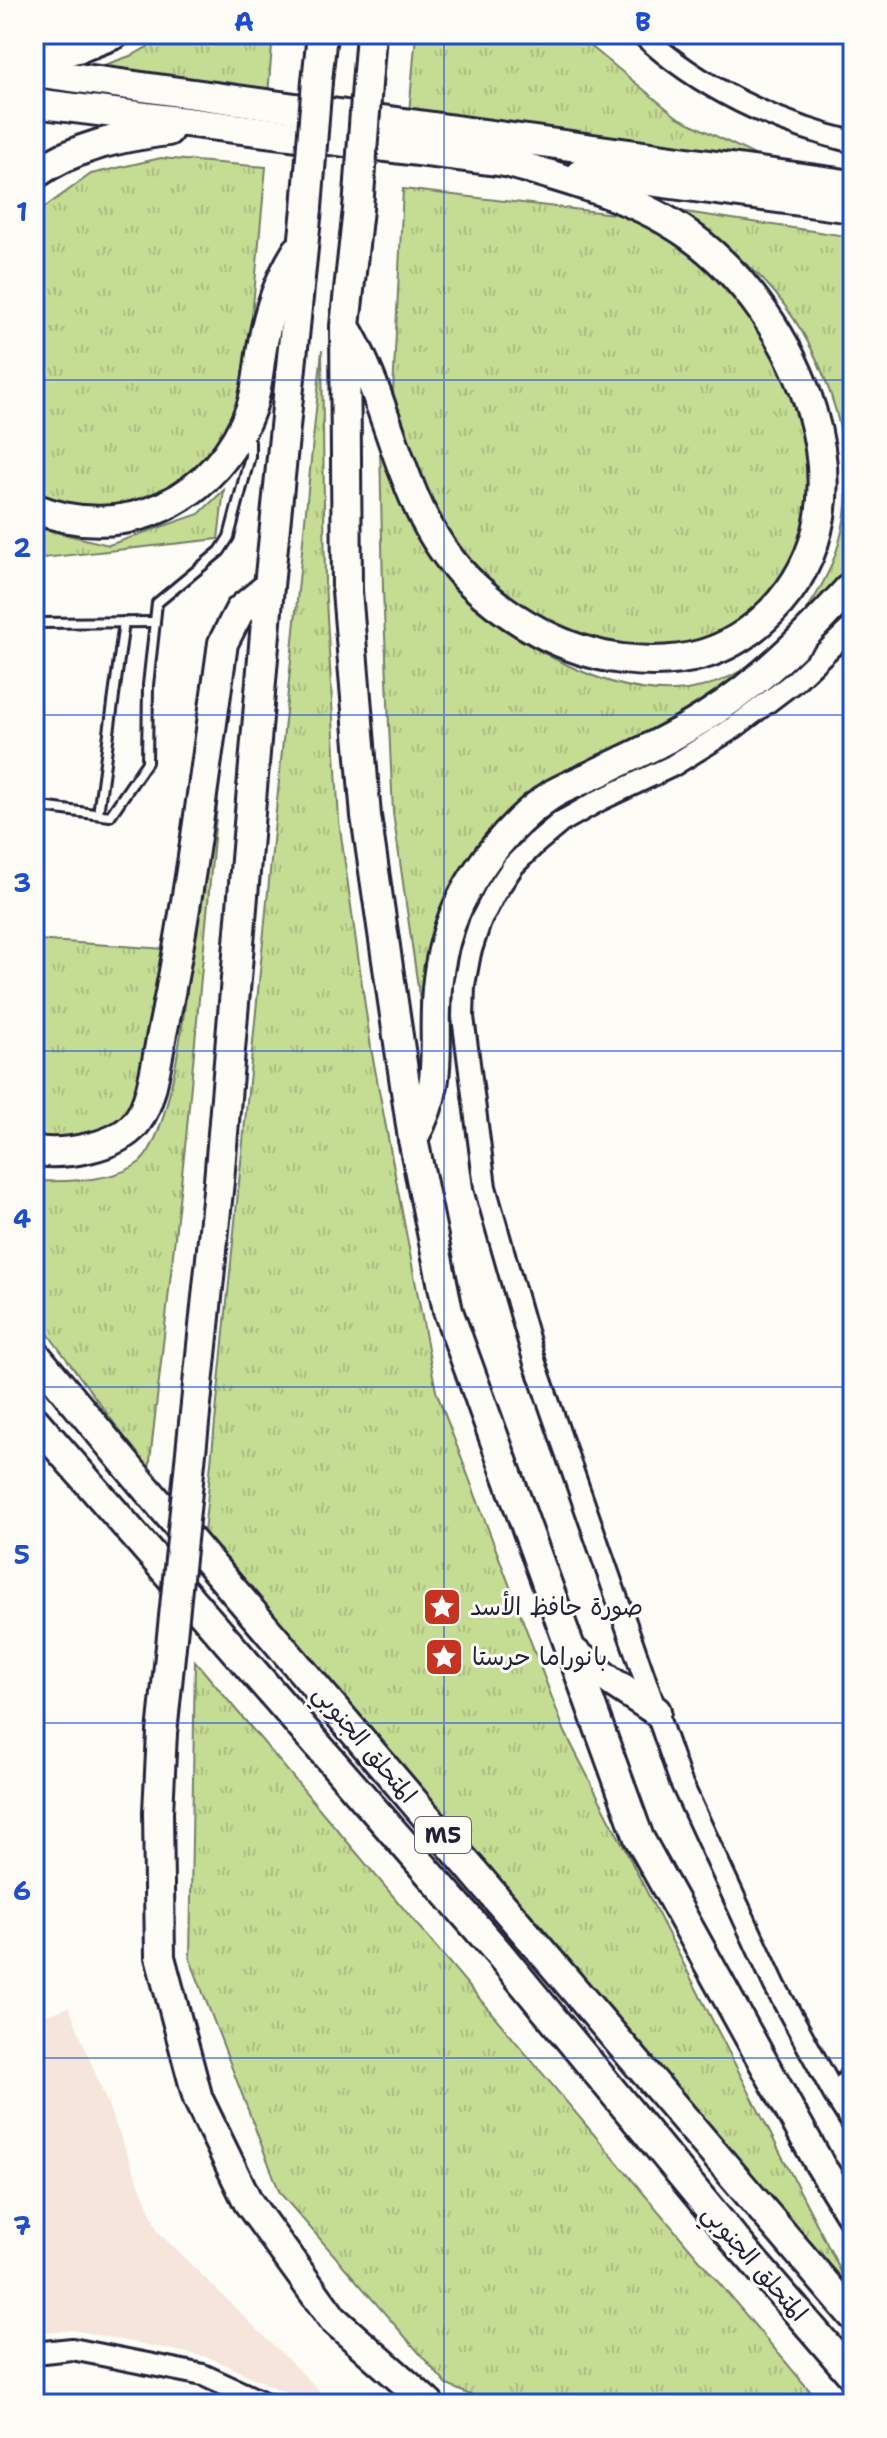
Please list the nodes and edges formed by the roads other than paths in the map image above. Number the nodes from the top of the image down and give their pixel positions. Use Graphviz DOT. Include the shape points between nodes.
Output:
graph roads {
  1 [pos="115,34"];
  2 [pos="322,34"];
  3 [pos="371,34"];
  4 [pos="642,34"];
  5 [pos="34,58"];
  6 [pos="34,72"];
  7 [pos="34,103"];
  8 [pos="209,126"];
  9 [pos="853,142"];
  10 [pos="503,161"];
  11 [pos="34,175"];
  12 [pos="853,185"];
  13 [pos="853,208"];
  14 [pos="304,240"];
  15 [pos="345,326"];
  16 [pos="242,429"];
  17 [pos="34,508"];
  18 [pos="853,584"];
  19 [pos="269,586"];
  20 [pos="124,622"];
  21 [pos="155,622"];
  22 [pos="34,623"];
  23 [pos="853,626"];
  24 [pos="34,806"];
  25 [pos="98,814"];
  26 [pos="413,1139"];
  27 [pos="34,1151"];
  28 [pos="34,1353"];
  29 [pos="34,1420"];
  30 [pos="570,1649"];
  31 [pos="656,1711"];
  32 [pos="853,2070"];
  33 [pos="834,2094"];
  34 [pos="853,2124"];
  35 [pos="853,2218"];
  36 [pos="853,2316"];
  37 [pos="34,2353"];
  38 [pos="853,2376"];
  39 [pos="266,2404"];
  40 [pos="429,2404"];
  1 -- 5 [label="highway"];
  2 -- 14 [label="highway, bridge"];
  3 -- 15 [label="highway, bridge"];
  4 -- 9 [label="street" via="684,69 745,103"];
  6 -- 12 [label="highway"];
  7 -- 8 [label="highway"];
  8 -- 10 [label="highway"];
  8 -- 11 [label="highway" via="105,142"];
  10 -- 13 [label="highway"];
  10 -- 15 [label="highway" via="615,197 689,235 724,264 779,334 812,410 822,486 810,553 780,604 735,642 708,655 675,660 641,661 586,651 515,617 468,579 430,532"];
  14 -- 16 [label="highway" via="275,296"];
  14 -- 19 [label="highway"];
  15 -- 26 [label="highway" via="347,591 366,816"];
  16 -- 17 [label="highway" via="229,451 191,490 166,506 110,521 81,521"];
  16 -- 21 [label="lane" via="250,456 229,537 220,551 157,603"];
  18 -- 26 [label="highway" via="798,643 739,694 673,737 553,794 489,856 457,906 445,945 437,980 437,1070"];
  19 -- 27 [label="highway" via="240,610 223,643 181,937 145,1108 127,1133 109,1143"];
  19 -- 40 [label="highway, bridge" via="221,1165 162,1733 160,1957 198,2099 248,2202 333,2319"];
  20 -- 21 [label="lane"];
  20 -- 22 [label="lane"];
  20 -- 25 [label="lane"];
  21 -- 25 [label="lane" via="147,762 110,816"];
  23 -- 31 [label="street" via="794,682 735,727 672,766 561,822 536,843 513,866 480,922 464,985 463,1017 485,1187 535,1363"];
  24 -- 25 [label="lane"];
  26 -- 30 [label="highway" via="448,1311"];
  28 -- 36 [label="highway, المتحلق الجنوبي / M5"];
  29 -- 38 [label="highway, المتحلق الجنوبي / M5" via="497,1951"];
  30 -- 31 [label="highway"];
  30 -- 35 [label="highway" via="639,1838"];
  31 -- 33 [label="street" via="680,1780 775,1986"];
  32 -- 33 [label="street"];
  33 -- 34 [label="street"];
  37 -- 39 [label="street" via="72,2349 203,2375"];
}
